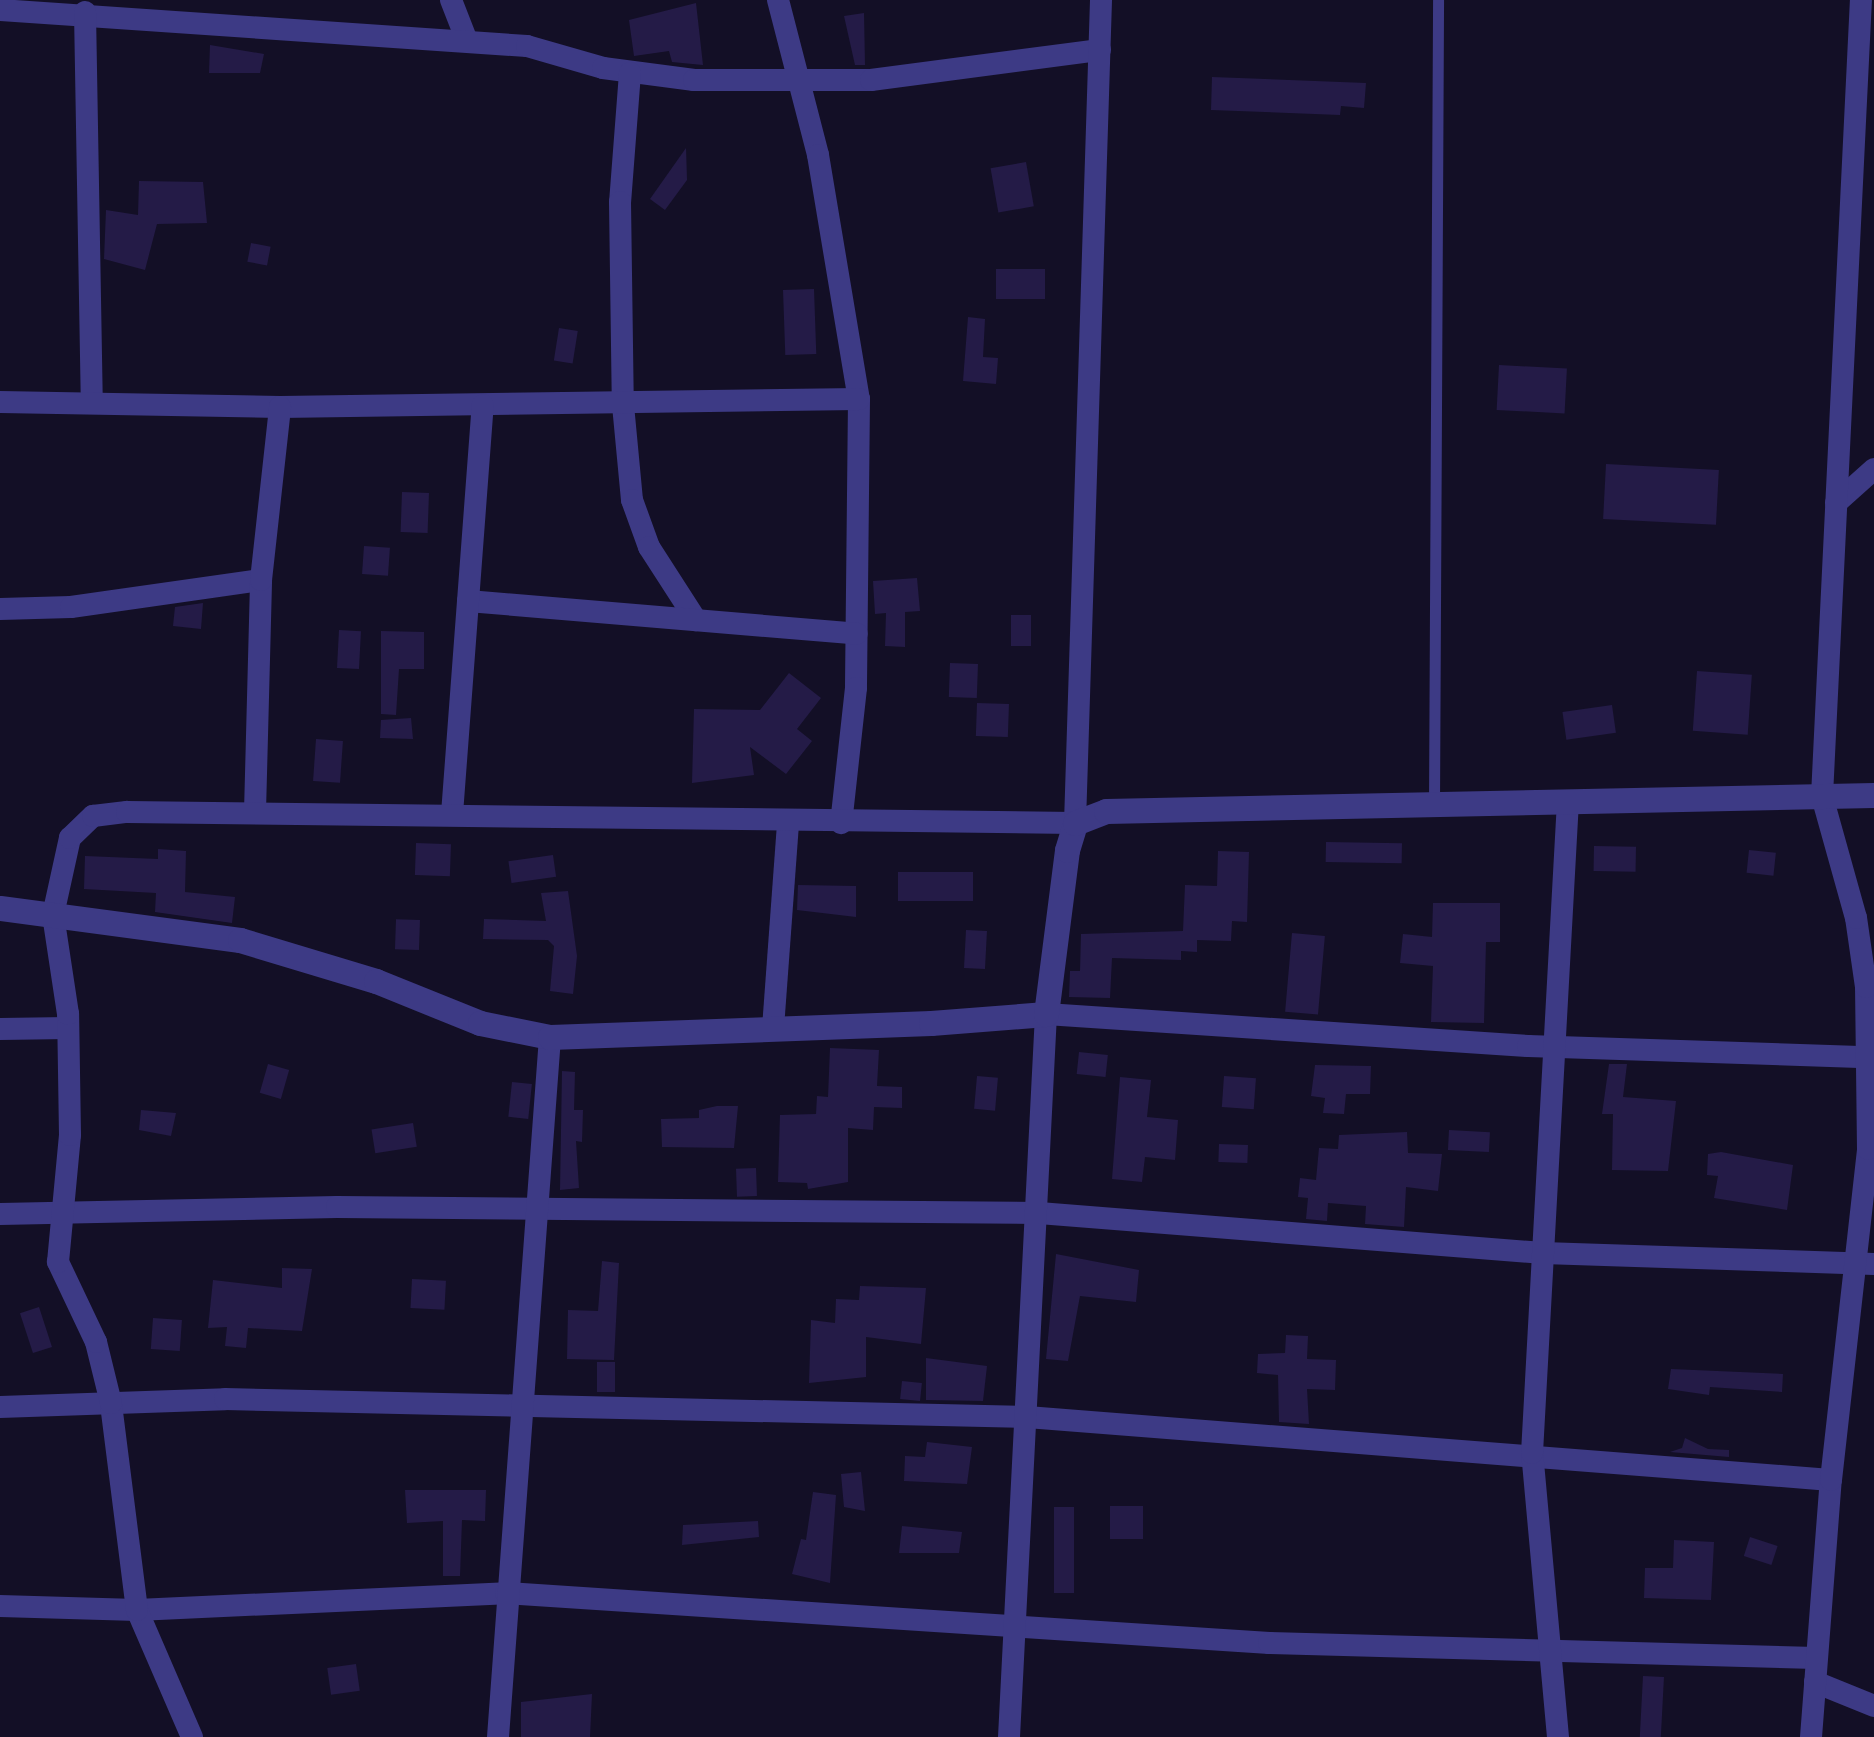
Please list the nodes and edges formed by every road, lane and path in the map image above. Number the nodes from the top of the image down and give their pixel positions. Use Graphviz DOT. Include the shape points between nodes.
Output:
graph roads {
  1 [pos="450,0"];
  2 [pos="778,0"];
  3 [pos="1101,0"];
  4 [pos="1438,0"];
  5 [pos="1862,0"];
  6 [pos="0,10"];
  7 [pos="84,12"];
  8 [pos="468,41"];
  9 [pos="1100,50"];
  10 [pos="630,73"];
  11 [pos="799,82"];
  12 [pos="858,399"];
  13 [pos="0,402"];
  14 [pos="92,402"];
  15 [pos="483,405"];
  16 [pos="623,405"];
  17 [pos="280,407"];
  18 [pos="1874,470"];
  19 [pos="1836,503"];
  20 [pos="261,580"];
  21 [pos="468,601"];
  22 [pos="0,610"];
  23 [pos="696,620"];
  24 [pos="858,634"];
  25 [pos="1874,795"];
  26 [pos="1822,796"];
  27 [pos="1568,801"];
  28 [pos="1434,804"];
  29 [pos="255,812"];
  30 [pos="452,814"];
  31 [pos="788,822"];
  32 [pos="841,824"];
  33 [pos="1075,824"];
  34 [pos="0,908"];
  35 [pos="53,915"];
  36 [pos="1046,1014"];
  37 [pos="68,1028"];
  38 [pos="774,1028"];
  39 [pos="0,1029"];
  40 [pos="550,1037"];
  41 [pos="1557,1047"];
  42 [pos="1867,1057"];
  43 [pos="534,1211"];
  44 [pos="61,1212"];
  45 [pos="1038,1213"];
  46 [pos="0,1214"];
  47 [pos="1543,1253"];
  48 [pos="1863,1265"];
  49 [pos="111,1403"];
  50 [pos="0,1407"];
  51 [pos="518,1407"];
  52 [pos="1027,1417"];
  53 [pos="1532,1453"];
  54 [pos="1830,1480"];
  55 [pos="506,1593"];
  56 [pos="0,1606"];
  57 [pos="137,1610"];
  58 [pos="1018,1626"];
  59 [pos="1548,1650"];
  60 [pos="1816,1658"];
  61 [pos="1815,1682"];
  62 [pos="1874,1706"];
  63 [pos="192,1737"];
  64 [pos="498,1737"];
  65 [pos="1008,1737"];
  66 [pos="1558,1737"];
  67 [pos="1812,1737"];
  1 -- 8 [label="street"];
  2 -- 11 [label="street"];
  3 -- 9 [label="street"];
  4 -- 28 [label="lane"];
  5 -- 19 [label="street"];
  6 -- 7 [label="street"];
  7 -- 8 [label="street"];
  7 -- 14 [label="street"];
  8 -- 10 [label="street" via="527,46"];
  9 -- 11 [label="street" via="969,71"];
  9 -- 33 [label="street"];
  10 -- 11 [label="street"];
  10 -- 16 [label="street" via="620,202"];
  11 -- 12 [label="street" via="822,174"];
  12 -- 16 [label="street"];
  12 -- 24 [label="street"];
  13 -- 14 [label="street"];
  14 -- 17 [label="street"];
  15 -- 16 [label="street"];
  15 -- 17 [label="street"];
  15 -- 21 [label="street"];
  16 -- 23 [label="street" via="632,500 649,547"];
  17 -- 20 [label="street"];
  18 -- 19 [label="street"];
  19 -- 26 [label="street"];
  20 -- 22 [label="street" via="71,607"];
  20 -- 29 [label="street"];
  21 -- 23 [label="street"];
  21 -- 30 [label="street"];
  23 -- 24 [label="street"];
  24 -- 32 [label="street"];
  25 -- 26 [label="street"];
  26 -- 27 [label="street"];
  26 -- 42 [label="street" via="1856,918"];
  27 -- 28 [label="street"];
  27 -- 41 [label="street"];
  28 -- 33 [label="street" via="1106,811"];
  29 -- 30 [label="street"];
  29 -- 35 [label="street" via="93,816 70,838"];
  30 -- 31 [label="street"];
  31 -- 32 [label="street"];
  31 -- 38 [label="street"];
  32 -- 33 [label="street"];
  33 -- 36 [label="street"];
  34 -- 35 [label="street"];
  35 -- 37 [label="street"];
  35 -- 40 [label="street" via="240,940 376,981 480,1023"];
  36 -- 38 [label="street"];
  36 -- 41 [label="street"];
  36 -- 45 [label="street"];
  37 -- 39 [label="street"];
  37 -- 44 [label="street" via="70,1136"];
  38 -- 40 [label="street"];
  40 -- 43 [label="street"];
  41 -- 42 [label="street"];
  41 -- 47 [label="street"];
  42 -- 48 [label="street"];
  43 -- 44 [label="street"];
  43 -- 45 [label="street"];
  43 -- 51 [label="street"];
  44 -- 46 [label="street"];
  44 -- 49 [label="street" via="58,1262 96,1342"];
  45 -- 47 [label="street"];
  45 -- 52 [label="street"];
  47 -- 48 [label="street"];
  47 -- 53 [label="street"];
  48 -- 54 [label="street"];
  49 -- 50 [label="street"];
  49 -- 51 [label="street" via="225,1399"];
  49 -- 57 [label="street"];
  51 -- 52 [label="street"];
  51 -- 55 [label="street"];
  52 -- 53 [label="street"];
  52 -- 58 [label="street"];
  53 -- 54 [label="street"];
  53 -- 59 [label="street"];
  54 -- 60 [label="street"];
  55 -- 57 [label="street"];
  55 -- 58 [label="street"];
  55 -- 64 [label="street"];
  56 -- 57 [label="street"];
  57 -- 63 [label="street"];
  58 -- 59 [label="street" via="1269,1643"];
  58 -- 65 [label="street"];
  59 -- 60 [label="street"];
  59 -- 66 [label="street"];
  60 -- 61 [label="street"];
  61 -- 62 [label="street"];
  61 -- 67 [label="street"];
}
